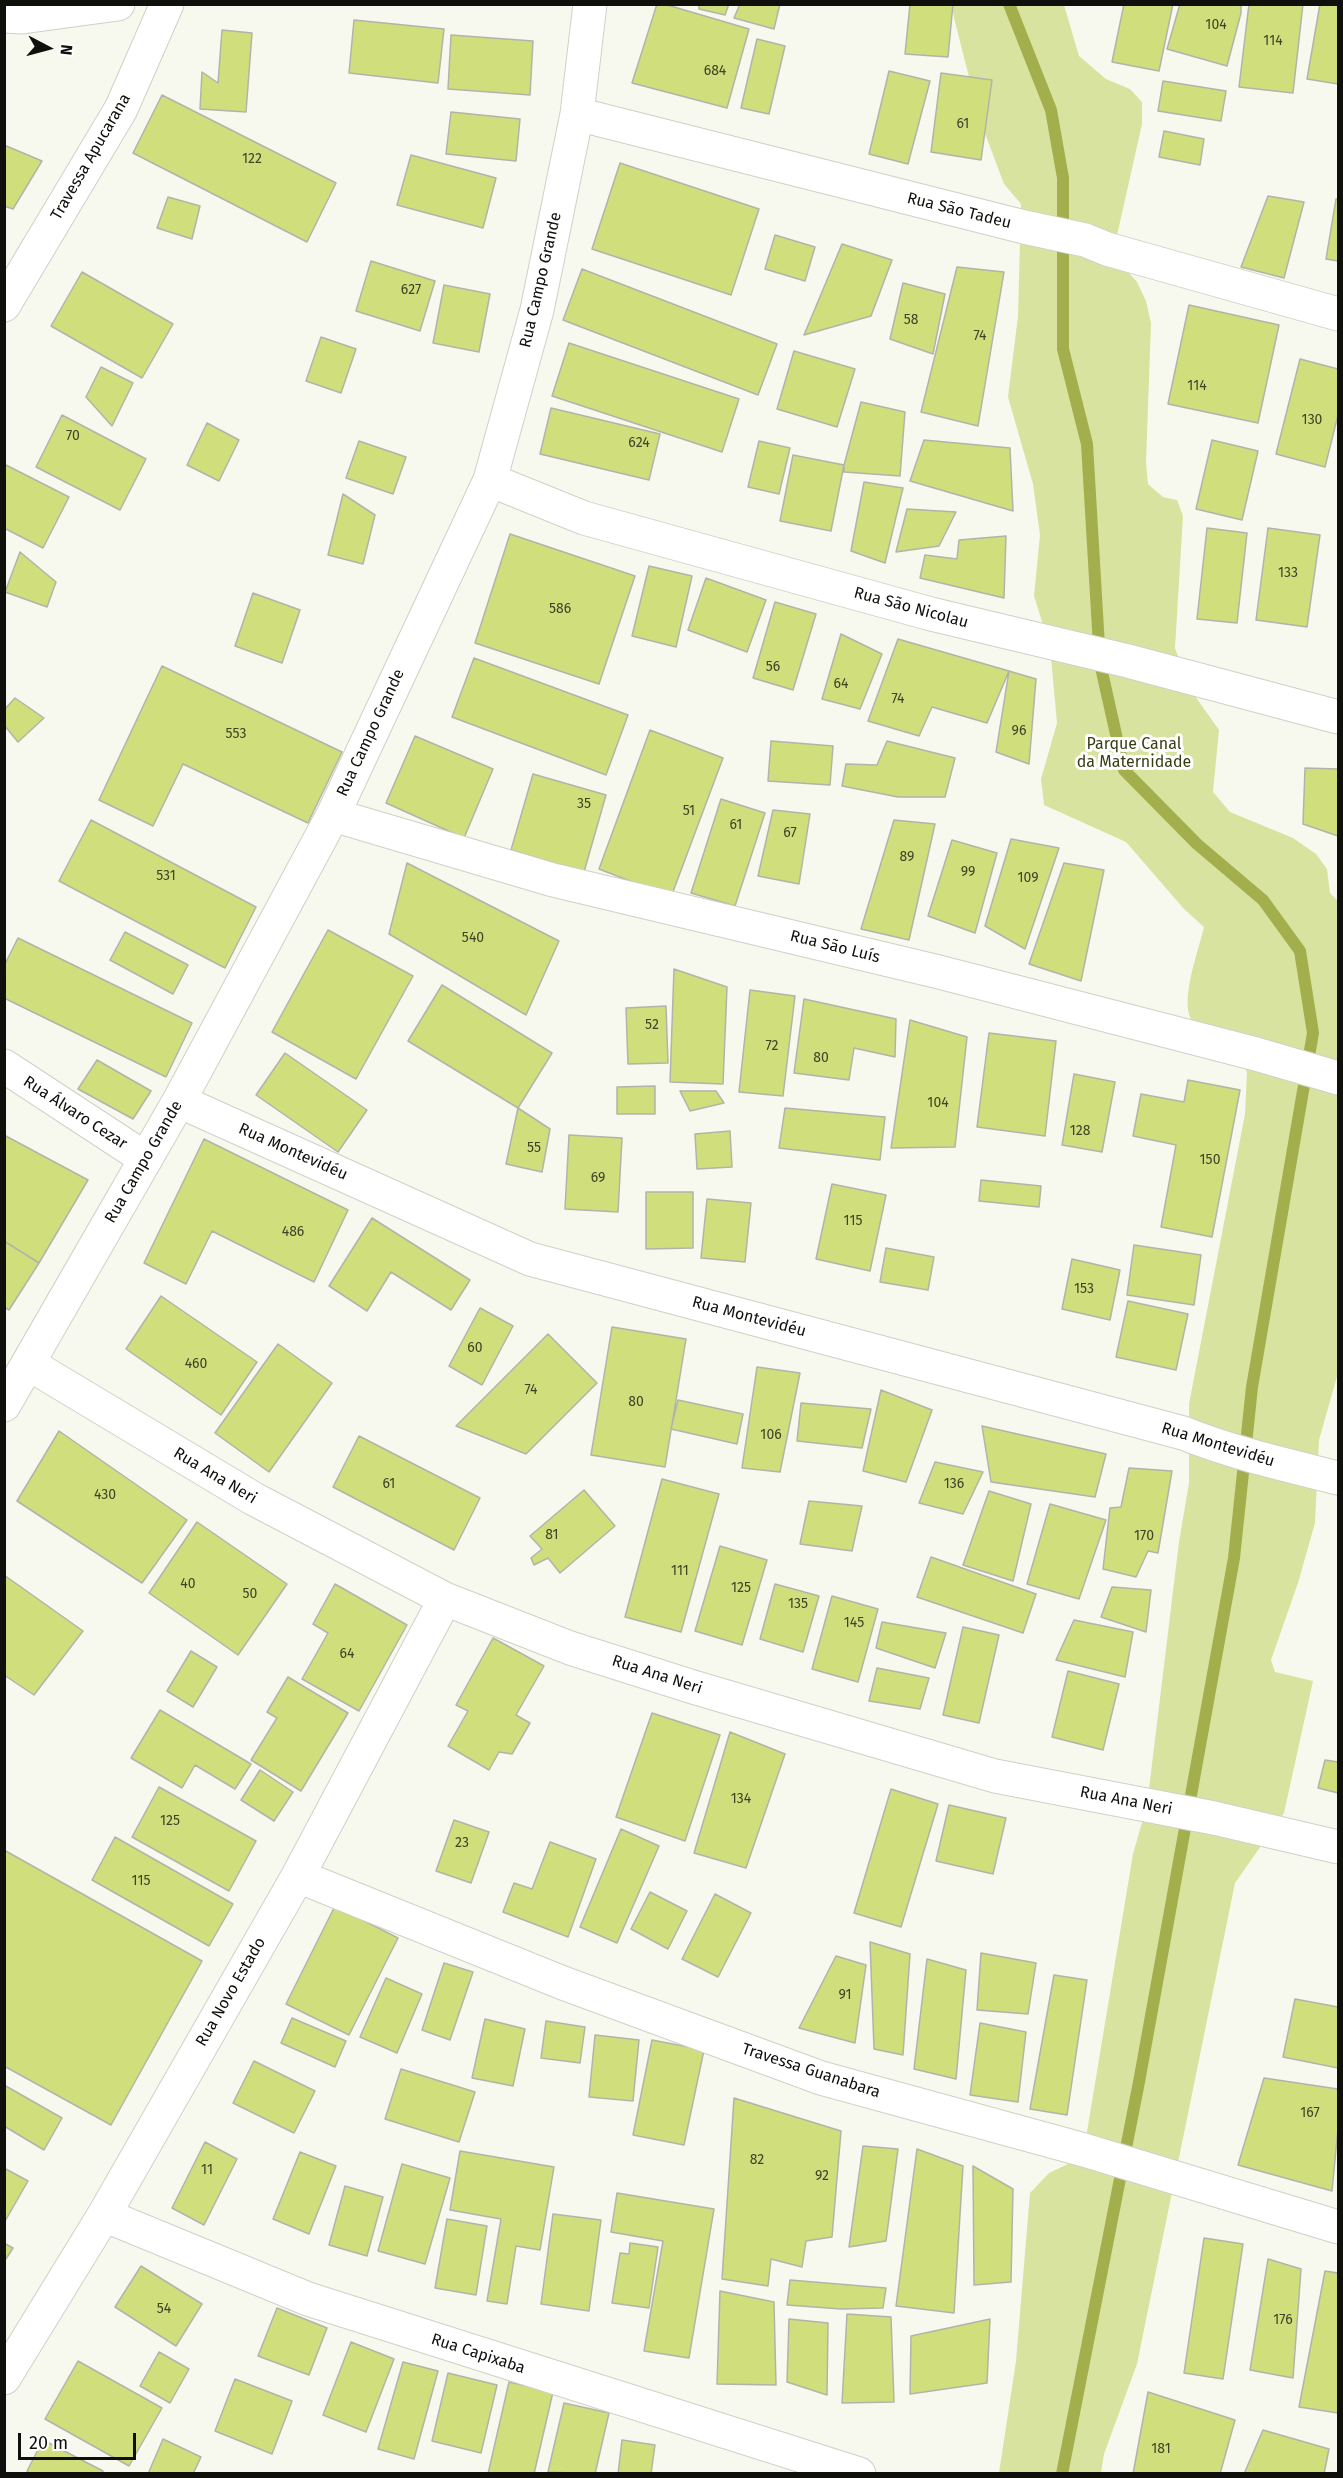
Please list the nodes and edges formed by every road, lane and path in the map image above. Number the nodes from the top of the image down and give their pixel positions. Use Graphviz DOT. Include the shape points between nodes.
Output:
graph roads {
  1 [pos="118,4"];
  2 [pos="167,4"];
  3 [pos="590,4"];
  4 [pos="4,16"];
  5 [pos="577,114"];
  6 [pos="4,305"];
  7 [pos="1338,314"];
  8 [pos="490,480"];
  9 [pos="1338,717"];
  10 [pos="333,815"];
  11 [pos="4,1066"];
  12 [pos="1338,1078"];
  13 [pos="179,1101"];
  14 [pos="146,1159"];
  15 [pos="29,1364"];
  16 [pos="4,1405"];
  17 [pos="1338,1478"];
  18 [pos="445,1599"];
  19 [pos="1338,1847"];
  20 [pos="298,1876"];
  21 [pos="104,2215"];
  22 [pos="1338,2227"];
  23 [pos="4,2378"];
  24 [pos="860,2474"];
  1 -- 4 [label="street"];
  2 -- 6 [label="street, Travessa Apucarana" via="121,109"];
  3 -- 5 [label="street, Rua Campo Grande"];
  5 -- 7 [label="street, Rua São Tadeu" via="1085,240"];
  5 -- 8 [label="street, Rua Campo Grande" via="537,310"];
  8 -- 9 [label="street, Rua São Nicolau" via="584,518 931,614"];
  8 -- 10 [label="street, Rua Campo Grande"];
  10 -- 12 [label="street, Rua São Luís" via="553,880 928,970"];
  10 -- 13 [label="street, Rua Campo Grande"];
  11 -- 14 [label="street, Rua Álvaro Cezar"];
  13 -- 14 [label="street, Rua Campo Grande"];
  13 -- 17 [label="street, Rua Montevidéu" via="530,1259"];
  14 -- 15 [label="street, Rua Campo Grande"];
  15 -- 16 [label="street, Rua Campo Grande"];
  15 -- 18 [label="street, Rua Ana Neri" via="254,1499"];
  18 -- 19 [label="street, Rua Ana Neri" via="570,1648 995,1776 1214,1818"];
  18 -- 20 [label="street, Rua Novo Estado"];
  20 -- 21 [label="street, Rua Novo Estado"];
  20 -- 22 [label="street, Travessa Guanabara" via="563,1983 821,2078"];
  21 -- 23 [label="street, Rua Novo Estado"];
  21 -- 24 [label="street, Rua Capixaba" via="308,2300"];
}
